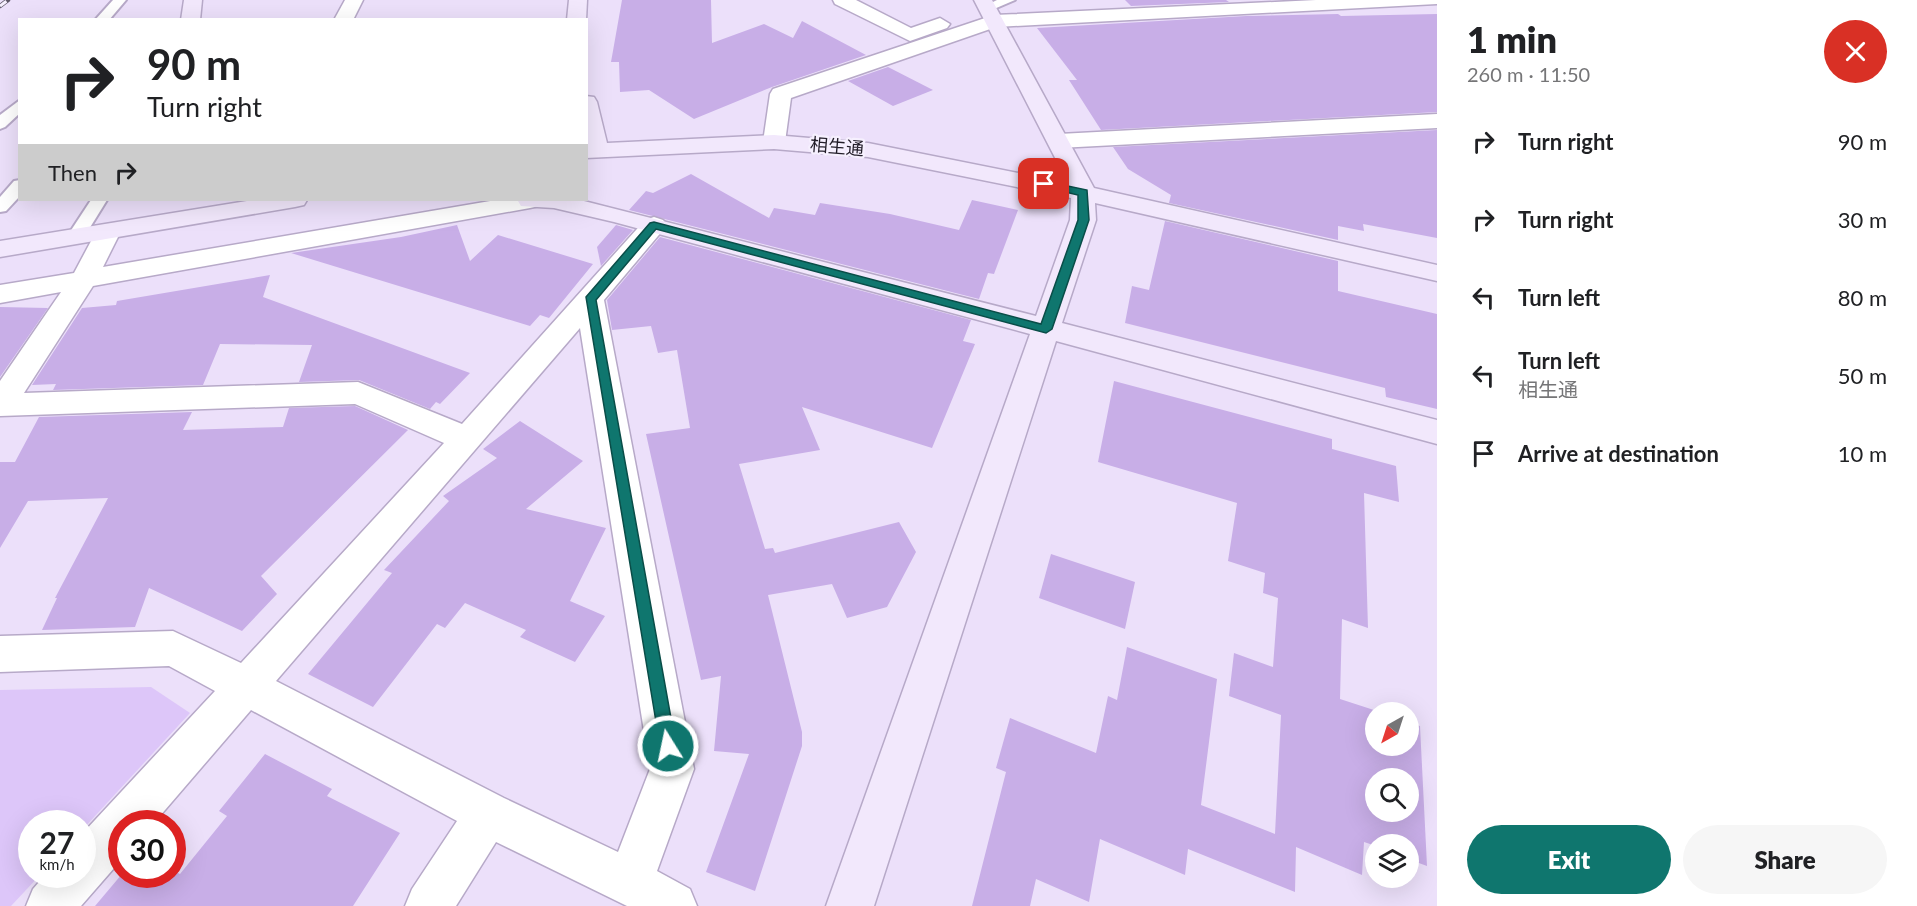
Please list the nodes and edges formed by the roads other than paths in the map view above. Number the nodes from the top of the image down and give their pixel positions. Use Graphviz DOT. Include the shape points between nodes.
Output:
graph roads {
  1 [pos="120,0"];
  2 [pos="193,0"];
  3 [pos="354,0"];
  4 [pos="578,0"];
  5 [pos="842,0"];
  6 [pos="1097,0"];
  7 [pos="1432,0"];
  8 [pos="993,7"];
  9 [pos="103,18"];
  10 [pos="190,18"];
  11 [pos="345,18"];
  12 [pos="576,18"];
  13 [pos="1086,18"];
  14 [pos="18,106"];
  15 [pos="588,118"];
  16 [pos="1437,121"];
  17 [pos="0,124"];
  18 [pos="1059,141"];
  19 [pos="774,142"];
  20 [pos="592,151"];
  21 [pos="18,187"];
  22 [pos="1083,193"];
  23 [pos="98,201"];
  24 [pos="279,201"];
  25 [pos="248,203"];
  26 [pos="0,207"];
  27 [pos="654,225"];
  28 [pos="106,233"];
  29 [pos="75,237"];
  30 [pos="0,249"];
  31 [pos="1437,273"];
  32 [pos="84,279"];
  33 [pos="0,294"];
  34 [pos="590,299"];
  35 [pos="1046,329"];
  36 [pos="0,405"];
  37 [pos="1437,432"];
  38 [pos="1437,438"];
  39 [pos="467,439"];
  40 [pos="0,654"];
  41 [pos="245,685"];
  42 [pos="134,810"];
  43 [pos="488,814"];
  44 [pos="108,840"];
  45 [pos="96,853"];
  46 [pos="630,882"];
  47 [pos="66,888"];
  48 [pos="50,906"];
  49 [pos="429,906"];
  50 [pos="673,906"];
  51 [pos="850,906"];
  1 -- 9 [label="lane"];
  2 -- 10 [label="street"];
  3 -- 11 [label="street"];
  4 -- 12 [label="street"];
  5 -- 8 [label="street" via="910,35"];
  6 -- 13 [label="street" via="1088,3"];
  7 -- 13 [label="street"];
  8 -- 13 [label="street"];
  8 -- 18 [label="street"];
  8 -- 19 [label="street" via="782,93"];
  14 -- 17 [label="lane"];
  15 -- 20 [label="street"];
  16 -- 18 [label="street"];
  18 -- 22 [label="street"];
  19 -- 20 [label="street, 相生通"];
  19 -- 22 [label="street, 相生通" via="868,150"];
  21 -- 26 [label="lane"];
  22 -- 31 [label="street, 相生通"];
  22 -- 35 [label="street" via="1083,220"];
  23 -- 29 [label="lane"];
  24 -- 25 [label="street"];
  25 -- 28 [label="street"];
  27 -- 32 [label="street" via="554,201 530,201"];
  27 -- 34 [label="street"];
  27 -- 35 [label="street"];
  28 -- 29 [label="street"];
  28 -- 32 [label="street"];
  29 -- 30 [label="street"];
  32 -- 33 [label="street"];
  32 -- 36 [label="street"];
  34 -- 39 [label="street"];
  34 -- 46 [label="street" via="672,769"];
  35 -- 37 [label="street"];
  35 -- 51 [label="street"];
  36 -- 39 [label="street" via="358,393"];
  37 -- 38 [label="street"];
  39 -- 41 [label="street"];
  40 -- 41 [label="street" via="173,648"];
  41 -- 42 [label="street"];
  41 -- 43 [label="street"];
  43 -- 46 [label="street"];
  43 -- 49 [label="street"];
  44 -- 45 [label="street"];
  46 -- 50 [label="street"];
  47 -- 48 [label="street"];
}
